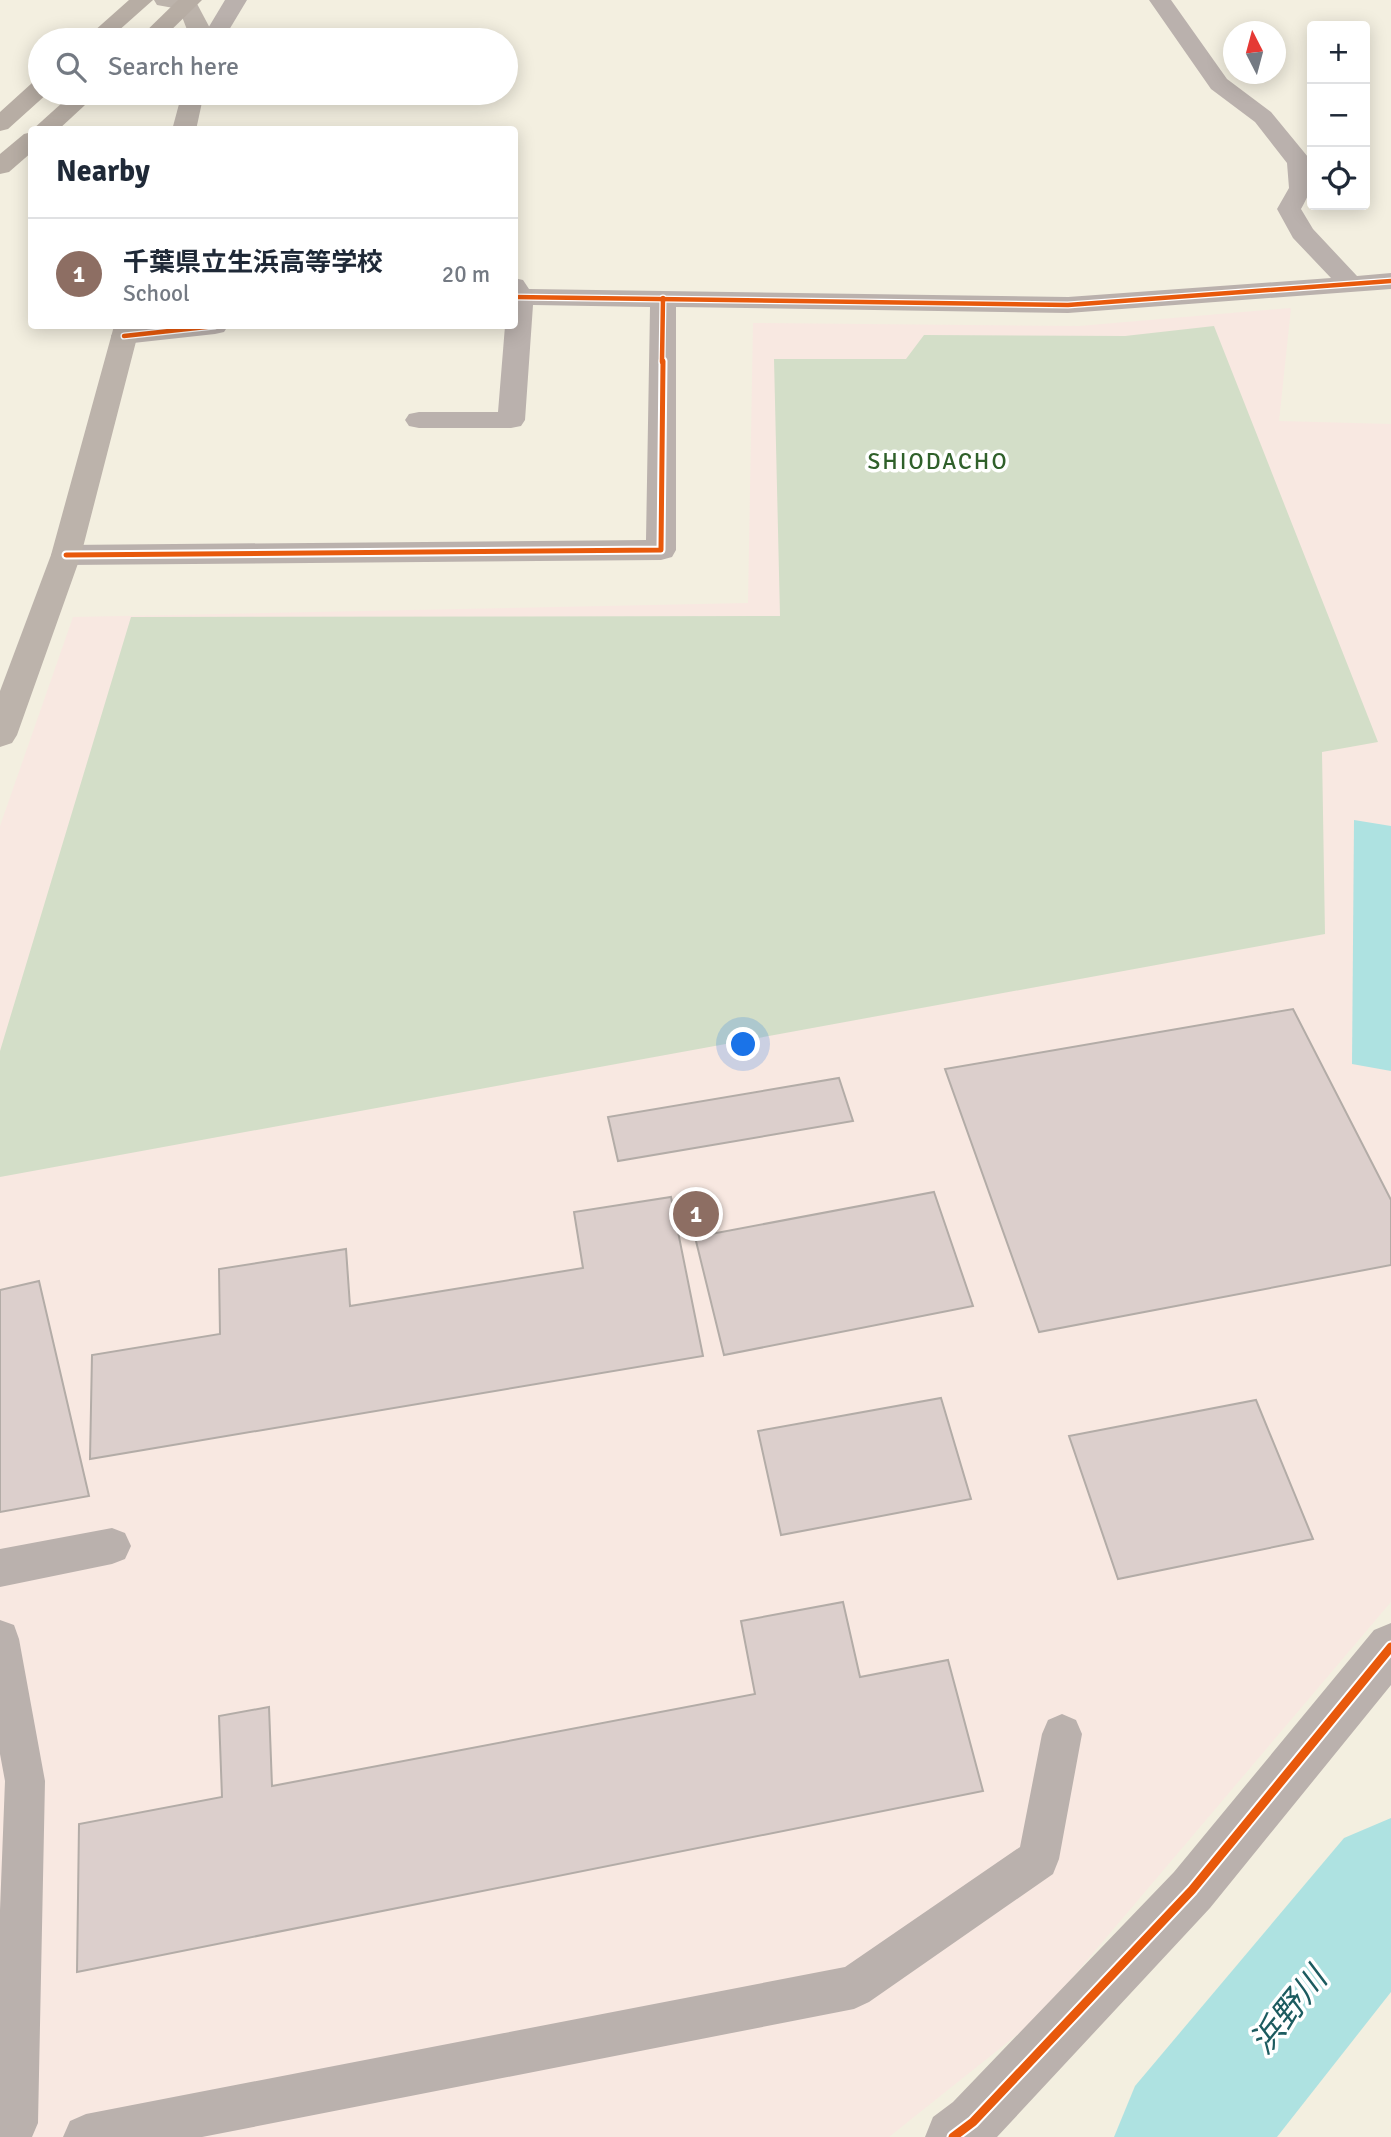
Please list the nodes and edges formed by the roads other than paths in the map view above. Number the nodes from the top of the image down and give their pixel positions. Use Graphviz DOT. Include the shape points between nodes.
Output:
graph roads {
  1 [pos="142,0"];
  2 [pos="164,0"];
  3 [pos="236,0"];
  4 [pos="1160,0"];
  5 [pos="189,2"];
  6 [pos="109,28"];
  7 [pos="161,28"];
  8 [pos="199,28"];
  9 [pos="219,28"];
  10 [pos="28,99"];
  11 [pos="73,105"];
  12 [pos="190,105"];
  13 [pos="0,124"];
  14 [pos="48,126"];
  15 [pos="185,126"];
  16 [pos="28,142"];
  17 [pos="0,167"];
  18 [pos="1391,281"];
  19 [pos="1351,284"];
  20 [pos="518,293"];
  21 [pos="663,298"];
  22 [pos="162,329"];
  23 [pos="515,329"];
  24 [pos="126,331"];
  25 [pos="419,420"];
  26 [pos="66,555"];
  27 [pos="0,735"];
  28 [pos="113,1546"];
  29 [pos="0,1567"];
  30 [pos="0,1639"];
  31 [pos="1391,1647"];
  32 [pos="1062,1734"];
  33 [pos="9,2126"];
  34 [pos="86,2137"];
  35 [pos="953,2137"];
  1 -- 6 [label="highway"];
  2 -- 5 [label="main road"];
  3 -- 9 [label="street"];
  4 -- 19 [label="street" via="1219,84 1263,117 1299,162 1301,188 1289,209 1302,233"];
  5 -- 7 [label="highway"];
  5 -- 8 [label="main road"];
  10 -- 13 [label="highway"];
  11 -- 14 [label="highway"];
  12 -- 15 [label="main road"];
  16 -- 17 [label="highway"];
  18 -- 19 [label="street"];
  19 -- 21 [label="street" via="1068,305"];
  20 -- 21 [label="street"];
  21 -- 26 [label="street" via="661,550"];
  22 -- 24 [label="street"];
  23 -- 25 [label="street" via="511,420"];
  24 -- 26 [label="main road"];
  26 -- 27 [label="main road"];
  28 -- 29 [label="lane"];
  30 -- 33 [label="lane" via="25,1781"];
  31 -- 35 [label="street" via="1192,1890 973,2122"];
  32 -- 34 [label="lane" via="1038,1859 854,1987"];
}
